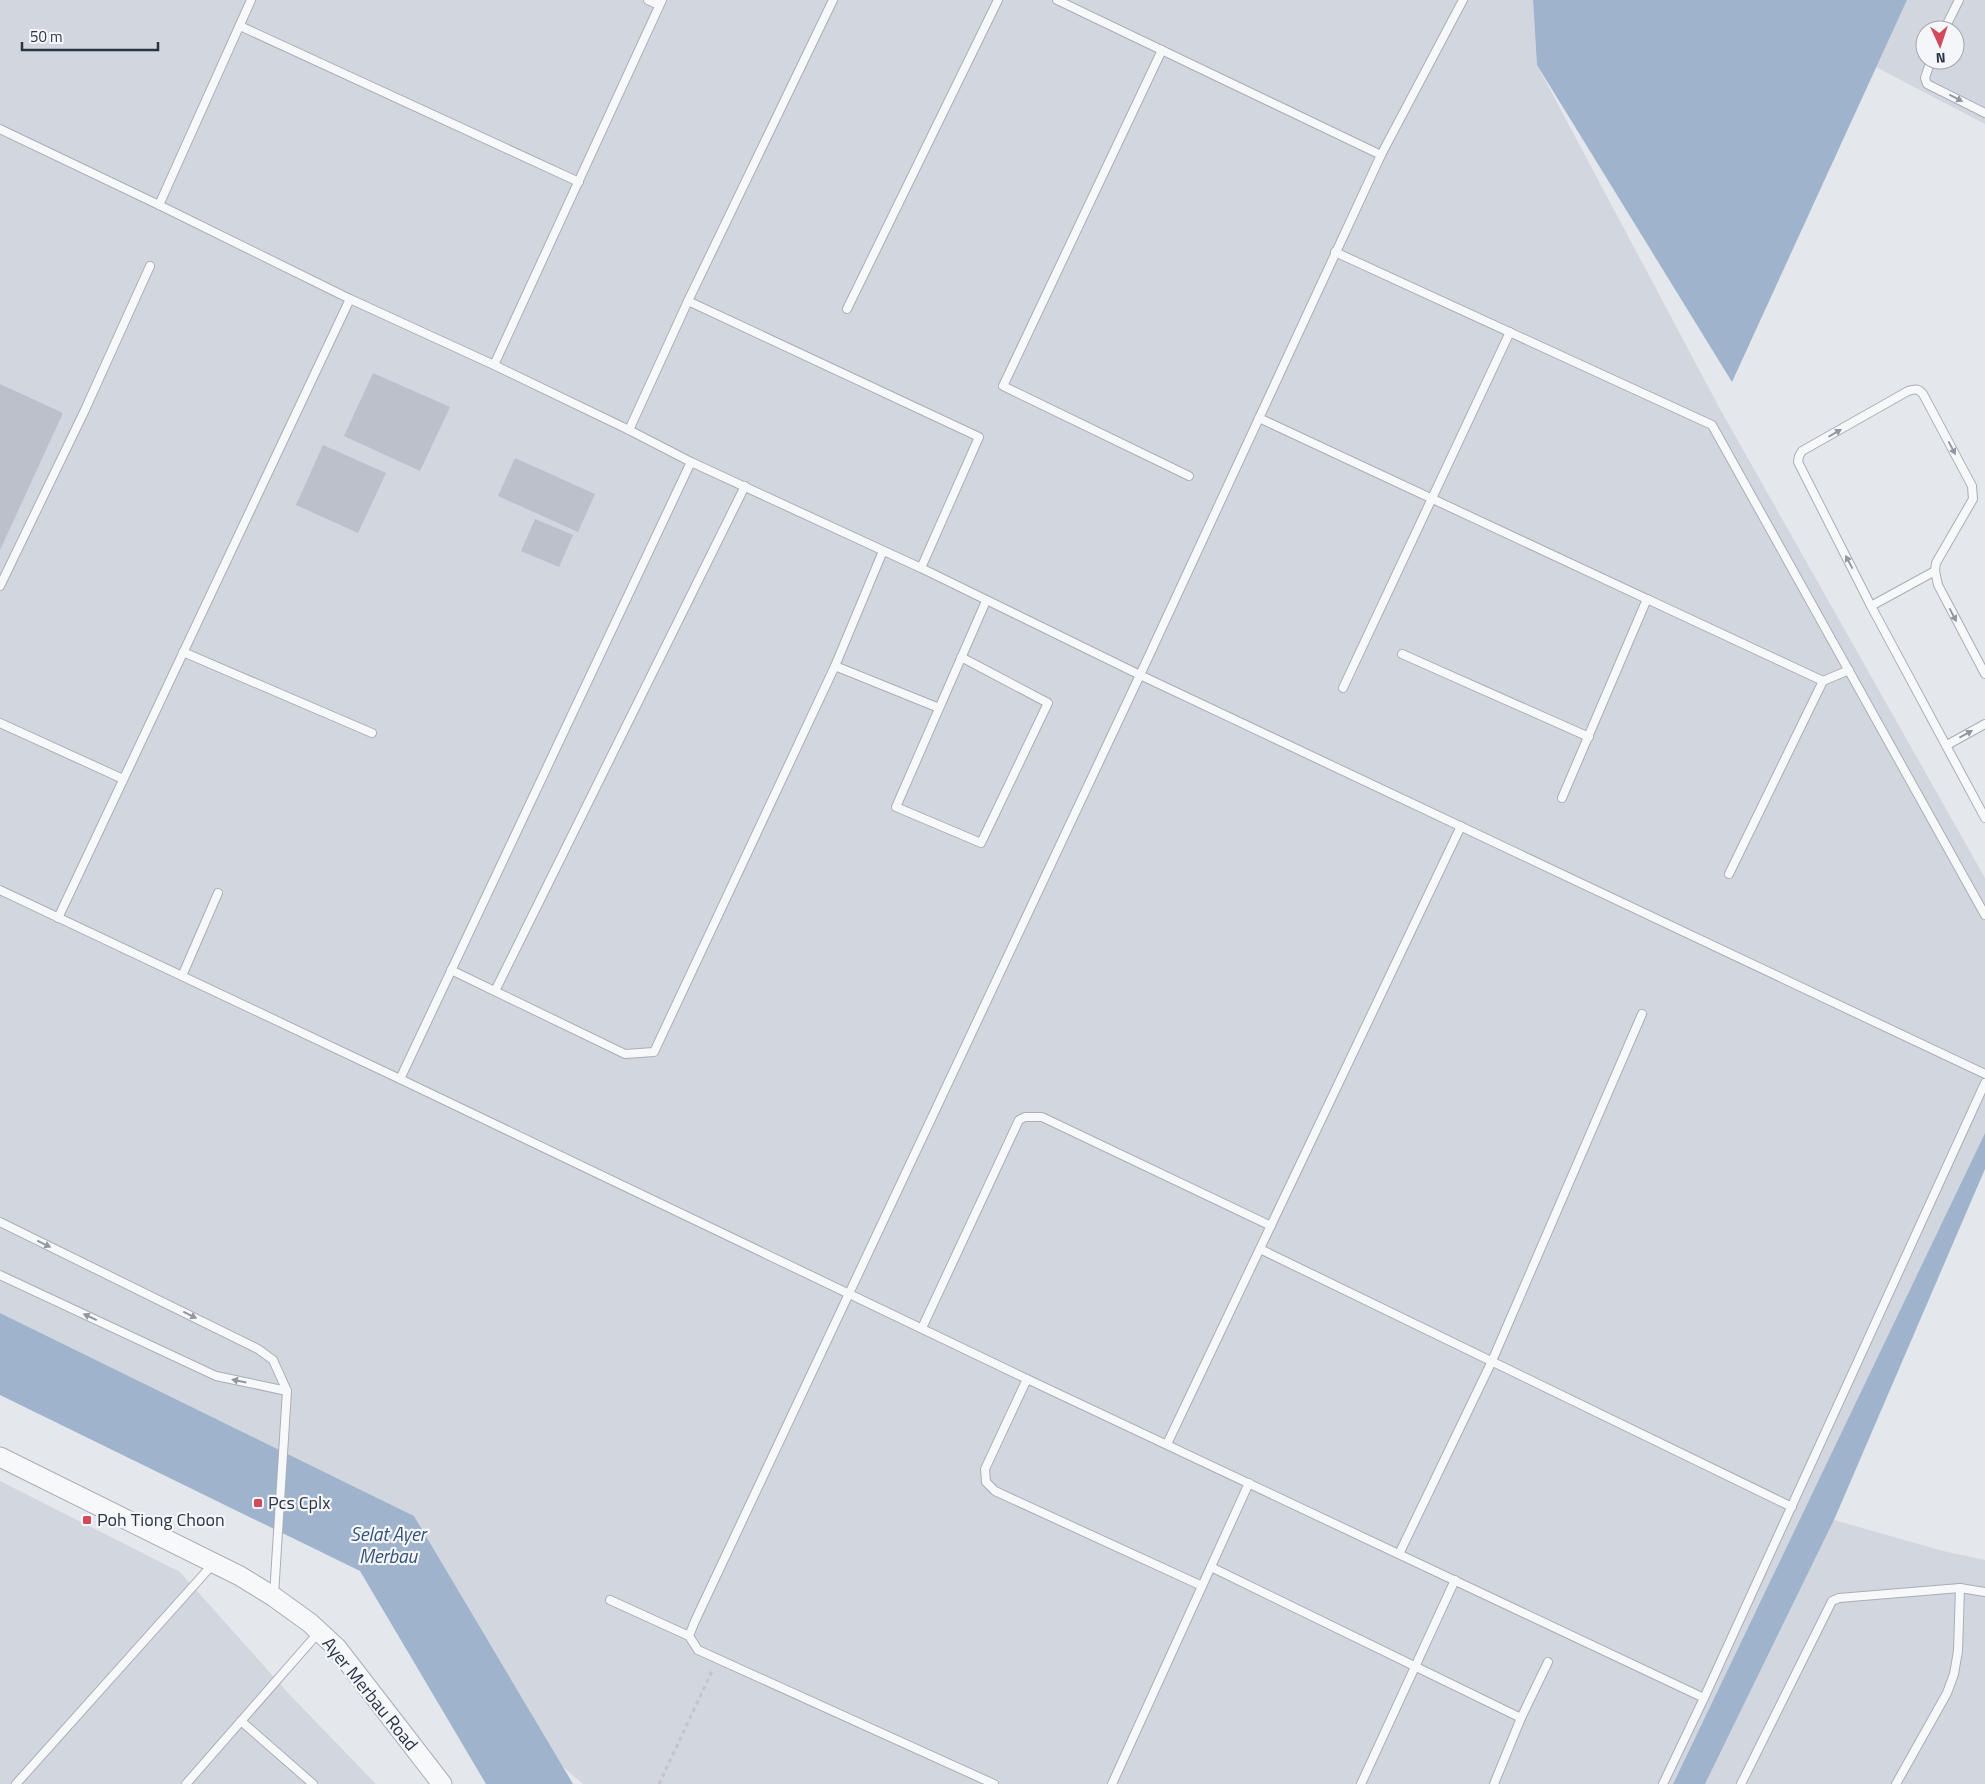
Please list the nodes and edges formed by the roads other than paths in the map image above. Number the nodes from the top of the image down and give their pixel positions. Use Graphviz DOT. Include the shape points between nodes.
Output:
graph roads {
  1 [pos="251,0"];
  2 [pos="648,0"];
  3 [pos="833,0"];
  4 [pos="998,0"];
  5 [pos="1056,0"];
  6 [pos="1463,0"];
  7 [pos="1959,0"];
  8 [pos="660,3"];
  9 [pos="1949,20"];
  10 [pos="240,26"];
  11 [pos="1162,50"];
  12 [pos="1928,70"];
  13 [pos="1985,113"];
  14 [pos="2,130"];
  15 [pos="0,139"];
  16 [pos="1381,155"];
  17 [pos="579,182"];
  18 [pos="159,205"];
  19 [pos="1336,252"];
  20 [pos="150,266"];
  21 [pos="350,299"];
  22 [pos="688,302"];
  23 [pos="847,308"];
  24 [pos="1510,332"];
  25 [pos="494,365"];
  26 [pos="1259,418"];
  27 [pos="629,430"];
  28 [pos="691,462"];
  29 [pos="1189,476"];
  30 [pos="745,486"];
  31 [pos="1432,498"];
  32 [pos="883,551"];
  33 [pos="921,568"];
  34 [pos="1935,570"];
  35 [pos="0,586"];
  36 [pos="1647,600"];
  37 [pos="986,601"];
  38 [pos="1872,606"];
  39 [pos="182,652"];
  40 [pos="1402,654"];
  41 [pos="961,657"];
  42 [pos="835,666"];
  43 [pos="1849,670"];
  44 [pos="1985,674"];
  45 [pos="1140,675"];
  46 [pos="1823,681"];
  47 [pos="1344,688"];
  48 [pos="939,708"];
  49 [pos="0,723"];
  50 [pos="1985,724"];
  51 [pos="372,733"];
  52 [pos="1588,737"];
  53 [pos="1947,745"];
  54 [pos="123,780"];
  55 [pos="1562,798"];
  56 [pos="1985,818"];
  57 [pos="1461,826"];
  58 [pos="1729,874"];
  59 [pos="0,890"];
  60 [pos="218,893"];
  61 [pos="1985,915"];
  62 [pos="58,918"];
  63 [pos="451,970"];
  64 [pos="182,976"];
  65 [pos="495,991"];
  66 [pos="1642,1014"];
  67 [pos="1985,1074"];
  68 [pos="400,1079"];
  69 [pos="1985,1083"];
  70 [pos="0,1222"];
  71 [pos="1271,1226"];
  72 [pos="1260,1249"];
  73 [pos="0,1275"];
  74 [pos="850,1294"];
  75 [pos="922,1328"];
  76 [pos="1492,1362"];
  77 [pos="1027,1379"];
  78 [pos="287,1391"];
  79 [pos="1167,1444"];
  80 [pos="0,1457"];
  81 [pos="1249,1483"];
  82 [pos="1792,1507"];
  83 [pos="1400,1554"];
  84 [pos="214,1563"];
  85 [pos="1211,1567"];
  86 [pos="1455,1580"];
  87 [pos="1202,1586"];
  88 [pos="1960,1588"];
  89 [pos="1985,1592"];
  90 [pos="274,1597"];
  91 [pos="610,1600"];
  92 [pos="319,1632"];
  93 [pos="689,1636"];
  94 [pos="1548,1662"];
  95 [pos="1415,1666"];
  96 [pos="1704,1698"];
  97 [pos="1521,1718"];
  98 [pos="241,1721"];
  99 [pos="16,1784"];
  100 [pos="186,1784"];
  101 [pos="313,1784"];
  102 [pos="442,1784"];
  103 [pos="994,1784"];
  104 [pos="1112,1784"];
  105 [pos="1361,1784"];
  106 [pos="1494,1784"];
  107 [pos="1663,1784"];
  108 [pos="1741,1784"];
  109 [pos="1896,1784"];
  1 -- 10 [label="lane"];
  2 -- 8 [label="lane"];
  3 -- 22 [label="lane"];
  4 -- 23 [label="lane"];
  5 -- 11 [label="lane"];
  6 -- 16 [label="lane"];
  7 -- 9 [label="lane"];
  8 -- 17 [label="lane"];
  10 -- 17 [label="lane"];
  10 -- 18 [label="lane"];
  11 -- 16 [label="lane"];
  11 -- 29 [label="lane" via="1003,386"];
  12 -- 13 [label="lane, one-way" via="1927,84"];
  14 -- 15 [label="lane"];
  14 -- 18 [label="lane"];
  16 -- 19 [label="lane"];
  17 -- 25 [label="lane"];
  18 -- 21 [label="lane"];
  19 -- 24 [label="lane"];
  19 -- 26 [label="lane"];
  20 -- 35 [label="lane"];
  21 -- 25 [label="lane"];
  21 -- 39 [label="lane"];
  22 -- 27 [label="lane"];
  22 -- 33 [label="lane" via="979,437"];
  24 -- 31 [label="lane"];
  24 -- 43 [label="lane" via="1712,425"];
  25 -- 27 [label="lane"];
  26 -- 31 [label="lane"];
  26 -- 45 [label="lane"];
  27 -- 28 [label="lane"];
  28 -- 30 [label="lane"];
  28 -- 63 [label="lane"];
  30 -- 32 [label="lane"];
  30 -- 65 [label="lane"];
  31 -- 36 [label="lane"];
  31 -- 47 [label="lane"];
  32 -- 33 [label="lane"];
  32 -- 42 [label="lane"];
  33 -- 37 [label="lane"];
  34 -- 38 [label="lane"];
  38 -- 34 [label="lane, one-way" via="1800,470 1799,456 1802,451 1915,389 1923,394 1974,494"];
  34 -- 44 [label="lane, one-way" via="1938,586"];
  36 -- 46 [label="lane"];
  36 -- 52 [label="lane"];
  37 -- 41 [label="lane"];
  37 -- 45 [label="lane"];
  38 -- 53 [label="lane"];
  39 -- 51 [label="lane"];
  39 -- 54 [label="lane"];
  40 -- 52 [label="lane"];
  41 -- 48 [label="lane"];
  41 -- 48 [label="lane" via="1048,703 981,843 896,807"];
  42 -- 48 [label="lane"];
  42 -- 65 [label="lane" via="654,1052 624,1054"];
  43 -- 46 [label="lane"];
  43 -- 61 [label="lane"];
  45 -- 57 [label="lane"];
  45 -- 74 [label="lane"];
  46 -- 58 [label="lane"];
  49 -- 54 [label="lane"];
  53 -- 50 [label="lane, one-way"];
  52 -- 55 [label="lane"];
  53 -- 56 [label="lane"];
  54 -- 62 [label="lane"];
  57 -- 67 [label="lane"];
  57 -- 71 [label="lane"];
  59 -- 62 [label="lane"];
  60 -- 64 [label="lane"];
  62 -- 64 [label="lane"];
  63 -- 65 [label="lane"];
  63 -- 68 [label="lane"];
  64 -- 68 [label="lane"];
  66 -- 76 [label="lane"];
  68 -- 74 [label="lane"];
  69 -- 82 [label="lane"];
  70 -- 78 [label="lane, one-way" via="258,1349 273,1360"];
  71 -- 72 [label="lane"];
  71 -- 75 [label="lane" via="1042,1117 1025,1117 1019,1120"];
  72 -- 76 [label="lane"];
  72 -- 79 [label="lane"];
  78 -- 73 [label="lane, one-way" via="216,1376"];
  74 -- 75 [label="lane"];
  74 -- 93 [label="lane"];
  75 -- 77 [label="lane"];
  76 -- 82 [label="lane"];
  76 -- 83 [label="lane"];
  77 -- 79 [label="lane"];
  77 -- 87 [label="lane" via="985,1470 986,1482 995,1491"];
  78 -- 90 [label="lane"];
  79 -- 81 [label="lane"];
  80 -- 84 [label="street, Ayer Merbau Road"];
  81 -- 83 [label="lane"];
  81 -- 85 [label="lane"];
  82 -- 96 [label="lane"];
  83 -- 86 [label="lane"];
  84 -- 90 [label="street, Ayer Merbau Road"];
  84 -- 99 [label="lane"];
  85 -- 87 [label="lane"];
  85 -- 95 [label="lane"];
  86 -- 95 [label="lane"];
  86 -- 96 [label="lane"];
  87 -- 104 [label="lane"];
  88 -- 89 [label="lane"];
  88 -- 108 [label="lane" via="1832,1601"];
  88 -- 109 [label="lane" via="1954,1674"];
  90 -- 92 [label="street, Ayer Merbau Road"];
  91 -- 93 [label="lane"];
  92 -- 98 [label="lane"];
  92 -- 102 [label="street, Ayer Merbau Road" via="337,1648"];
  93 -- 103 [label="lane" via="698,1650"];
  94 -- 97 [label="lane"];
  95 -- 97 [label="lane"];
  95 -- 105 [label="lane"];
  96 -- 107 [label="lane"];
  97 -- 106 [label="lane"];
  98 -- 100 [label="lane"];
  98 -- 101 [label="lane"];
}
